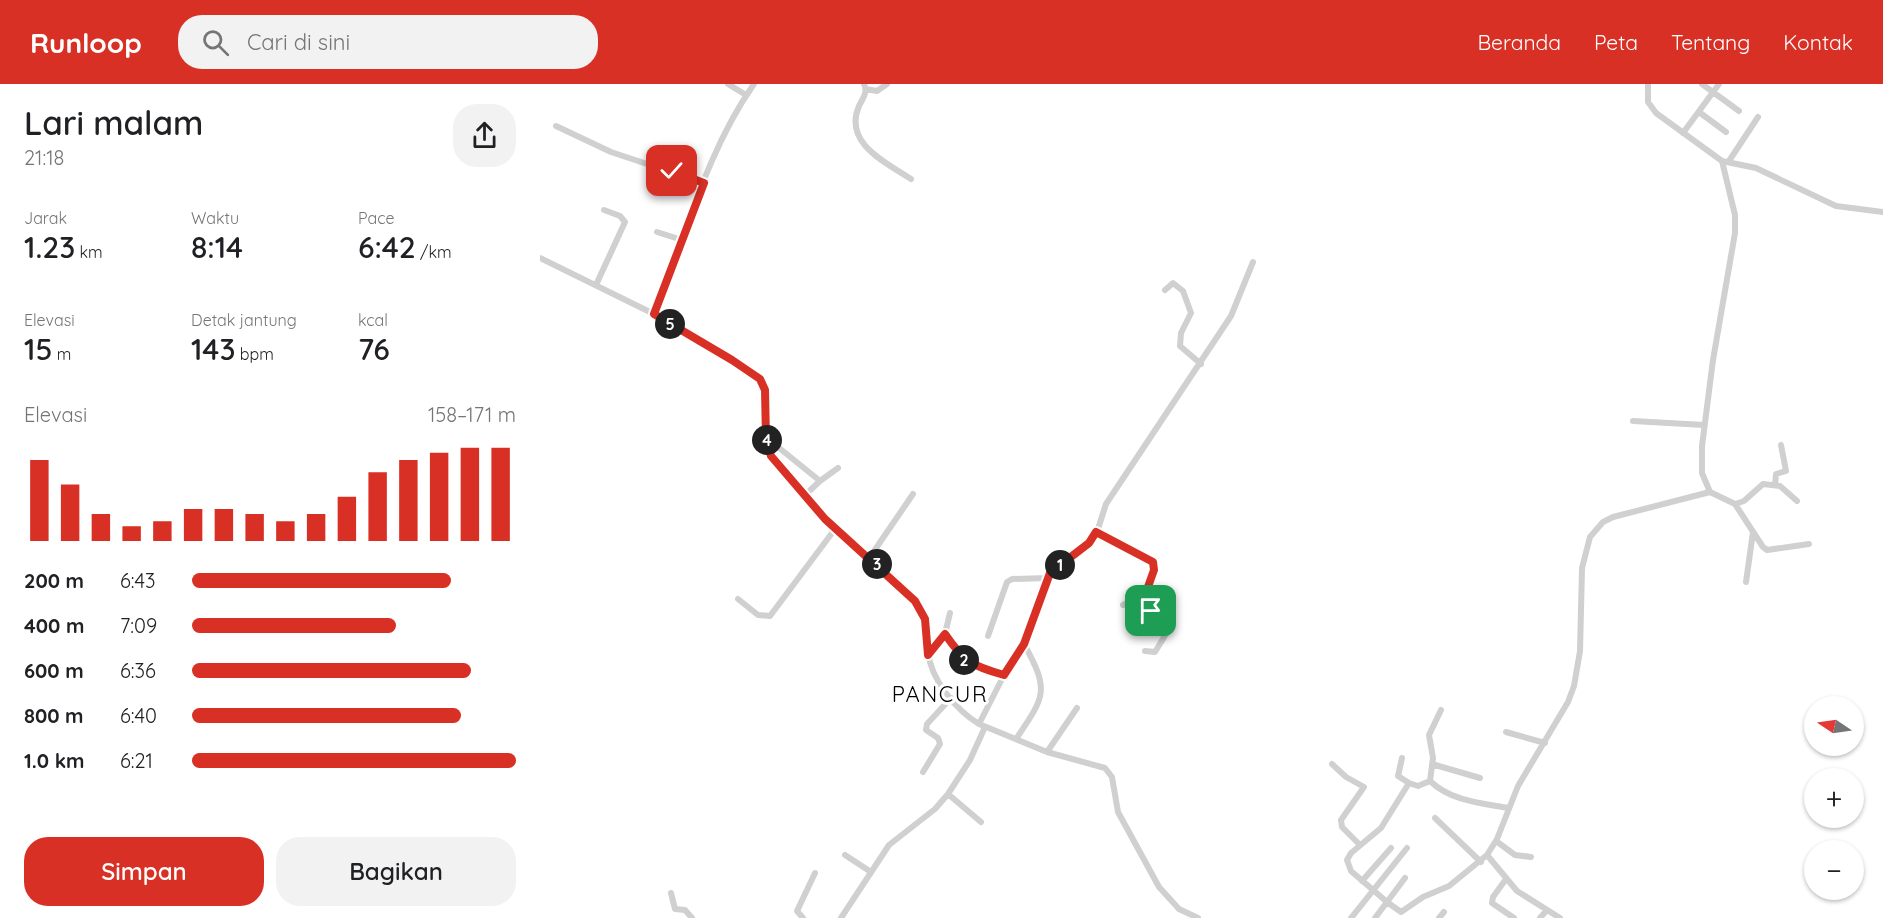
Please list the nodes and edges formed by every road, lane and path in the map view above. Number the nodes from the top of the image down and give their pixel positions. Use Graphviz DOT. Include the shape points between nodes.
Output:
graph roads {
  1 [pos="728,84"];
  2 [pos="754,84"];
  3 [pos="887,84"];
  4 [pos="1648,84"];
  5 [pos="1702,84"];
  6 [pos="1719,84"];
  7 [pos="865,86"];
  8 [pos="1712,92"];
  9 [pos="746,94"];
  10 [pos="1739,111"];
  11 [pos="1699,112"];
  12 [pos="1758,117"];
  13 [pos="556,126"];
  14 [pos="1726,132"];
  15 [pos="1683,133"];
  16 [pos="1726,161"];
  17 [pos="911,179"];
  18 [pos="704,183"];
  19 [pos="604,210"];
  20 [pos="1883,212"];
  21 [pos="657,232"];
  22 [pos="682,240"];
  23 [pos="540,258"];
  24 [pos="1253,262"];
  25 [pos="596,285"];
  26 [pos="1165,290"];
  27 [pos="654,314"];
  28 [pos="1201,364"];
  29 [pos="1633,421"];
  30 [pos="1704,425"];
  31 [pos="767,442"];
  32 [pos="1781,445"];
  33 [pos="838,468"];
  34 [pos="820,481"];
  35 [pos="1775,485"];
  36 [pos="1710,492"];
  37 [pos="913,494"];
  38 [pos="804,496"];
  39 [pos="1797,501"];
  40 [pos="1735,504"];
  41 [pos="835,529"];
  42 [pos="1096,532"];
  43 [pos="1753,532"];
  44 [pos="1809,544"];
  45 [pos="870,557"];
  46 [pos="1047,578"];
  47 [pos="1746,582"];
  48 [pos="1144,594"];
  49 [pos="738,599"];
  50 [pos="1123,605"];
  51 [pos="950,613"];
  52 [pos="945,634"];
  53 [pos="988,636"];
  54 [pos="1024,644"];
  55 [pos="1145,651"];
  56 [pos="928,655"];
  57 [pos="1004,675"];
  58 [pos="951,698"];
  59 [pos="1077,708"];
  60 [pos="1441,710"];
  61 [pos="982,725"];
  62 [pos="1506,732"];
  63 [pos="1016,739"];
  64 [pos="1545,743"];
  65 [pos="1047,752"];
  66 [pos="1402,758"];
  67 [pos="1332,764"];
  68 [pos="1432,764"];
  69 [pos="923,772"];
  70 [pos="1480,778"];
  71 [pos="1430,781"];
  72 [pos="1409,783"];
  73 [pos="948,794"];
  74 [pos="1508,808"];
  75 [pos="1436,818"];
  76 [pos="981,822"];
  77 [pos="1496,841"];
  78 [pos="1360,845"];
  79 [pos="1391,848"];
  80 [pos="1407,848"];
  81 [pos="845,855"];
  82 [pos="1487,855"];
  83 [pos="1530,857"];
  84 [pos="1481,862"];
  85 [pos="872,872"];
  86 [pos="815,873"];
  87 [pos="1405,878"];
  88 [pos="1506,879"];
  89 [pos="1362,881"];
  90 [pos="1372,889"];
  91 [pos="671,893"];
  92 [pos="1387,902"];
  93 [pos="1547,910"];
  94 [pos="1403,915"];
  95 [pos="692,918"];
  96 [pos="803,918"];
  97 [pos="842,918"];
  98 [pos="1198,918"];
  99 [pos="1351,918"];
  100 [pos="1374,918"];
  101 [pos="1514,918"];
  102 [pos="1540,918"];
  103 [pos="1560,918"];
  1 -- 9 [label="street"];
  2 -- 9 [label="street"];
  3 -- 7 [label="street" via="878,91"];
  4 -- 15 [label="street" via="1652,107"];
  5 -- 8 [label="street"];
  6 -- 8 [label="street"];
  7 -- 17 [label="street" via="856,116 860,140"];
  8 -- 10 [label="street"];
  8 -- 11 [label="street"];
  9 -- 18 [label="street"];
  11 -- 14 [label="street"];
  11 -- 15 [label="street"];
  12 -- 16 [label="street"];
  13 -- 18 [label="street" via="611,152"];
  15 -- 16 [label="street"];
  16 -- 20 [label="street" via="1756,168 1836,206"];
  16 -- 30 [label="street" via="1735,233"];
  18 -- 22 [label="street"];
  19 -- 25 [label="street" via="625,222"];
  21 -- 22 [label="street"];
  22 -- 27 [label="street"];
  23 -- 25 [label="street"];
  24 -- 28 [label="street" via="1231,316"];
  25 -- 27 [label="street"];
  26 -- 28 [label="street" via="1170,284 1177,285 1187,298 1191,313 1180,346"];
  27 -- 31 [label="street" via="760,379 766,397"];
  28 -- 42 [label="street" via="1106,504"];
  29 -- 30 [label="street"];
  30 -- 36 [label="street" via="1701,462"];
  31 -- 34 [label="street"];
  31 -- 38 [label="street" via="774,460"];
  32 -- 35 [label="street" via="1786,471 1776,474"];
  33 -- 34 [label="street"];
  34 -- 38 [label="street"];
  35 -- 39 [label="street"];
  35 -- 40 [label="street" via="1763,484"];
  36 -- 40 [label="street"];
  36 -- 64 [label="street" via="1613,517 1590,537 1582,568 1578,670 1560,718"];
  37 -- 45 [label="street"];
  38 -- 41 [label="street"];
  40 -- 43 [label="street"];
  41 -- 45 [label="street"];
  41 -- 49 [label="street" via="770,615 758,615"];
  42 -- 46 [label="street" via="1089,543"];
  42 -- 48 [label="street" via="1153,562 1154,570"];
  43 -- 44 [label="street" via="1767,550"];
  43 -- 47 [label="street"];
  45 -- 56 [label="street" via="923,613"];
  46 -- 53 [label="street" via="1007,582"];
  46 -- 54 [label="street"];
  48 -- 50 [label="street"];
  48 -- 55 [label="street" via="1144,603 1167,622 1168,629 1155,652"];
  51 -- 52 [label="street"];
  52 -- 56 [label="street"];
  52 -- 57 [label="street" via="966,661"];
  54 -- 57 [label="street"];
  54 -- 63 [label="street" via="1040,673 1041,683 1039,702"];
  56 -- 58 [label="street" via="935,675"];
  57 -- 61 [label="street"];
  58 -- 61 [label="street" via="970,719"];
  58 -- 69 [label="street" via="927,724 926,730 940,744"];
  59 -- 65 [label="street"];
  60 -- 68 [label="street" via="1429,735"];
  61 -- 63 [label="street"];
  61 -- 73 [label="street" via="970,760"];
  62 -- 64 [label="street"];
  63 -- 65 [label="street"];
  64 -- 74 [label="street"];
  65 -- 98 [label="street" via="1098,765 1109,772 1118,812 1159,887 1179,909"];
  66 -- 72 [label="street" via="1398,776"];
  67 -- 78 [label="street" via="1364,787 1341,820 1342,827"];
  68 -- 70 [label="street"];
  68 -- 71 [label="street"];
  71 -- 72 [label="street" via="1420,785"];
  71 -- 74 [label="street" via="1446,794 1463,800"];
  72 -- 78 [label="street" via="1381,828"];
  73 -- 76 [label="street"];
  73 -- 85 [label="street" via="890,845"];
  74 -- 77 [label="street"];
  75 -- 84 [label="street"];
  77 -- 82 [label="street"];
  77 -- 83 [label="street" via="1515,855"];
  78 -- 89 [label="street" via="1347,860 1351,871"];
  79 -- 89 [label="street"];
  80 -- 90 [label="street"];
  81 -- 85 [label="street"];
  82 -- 84 [label="street"];
  82 -- 88 [label="street"];
  84 -- 94 [label="street" via="1449,886 1423,897"];
  85 -- 97 [label="street"];
  86 -- 96 [label="street" via="797,911"];
  87 -- 92 [label="street"];
  88 -- 93 [label="street"];
  88 -- 101 [label="street" via="1492,903"];
  89 -- 90 [label="street"];
  90 -- 92 [label="street"];
  90 -- 99 [label="street"];
  91 -- 95 [label="street" via="675,909 685,910"];
  92 -- 94 [label="street"];
  92 -- 100 [label="street"];
  93 -- 102 [label="street"];
  93 -- 103 [label="street"];
}
